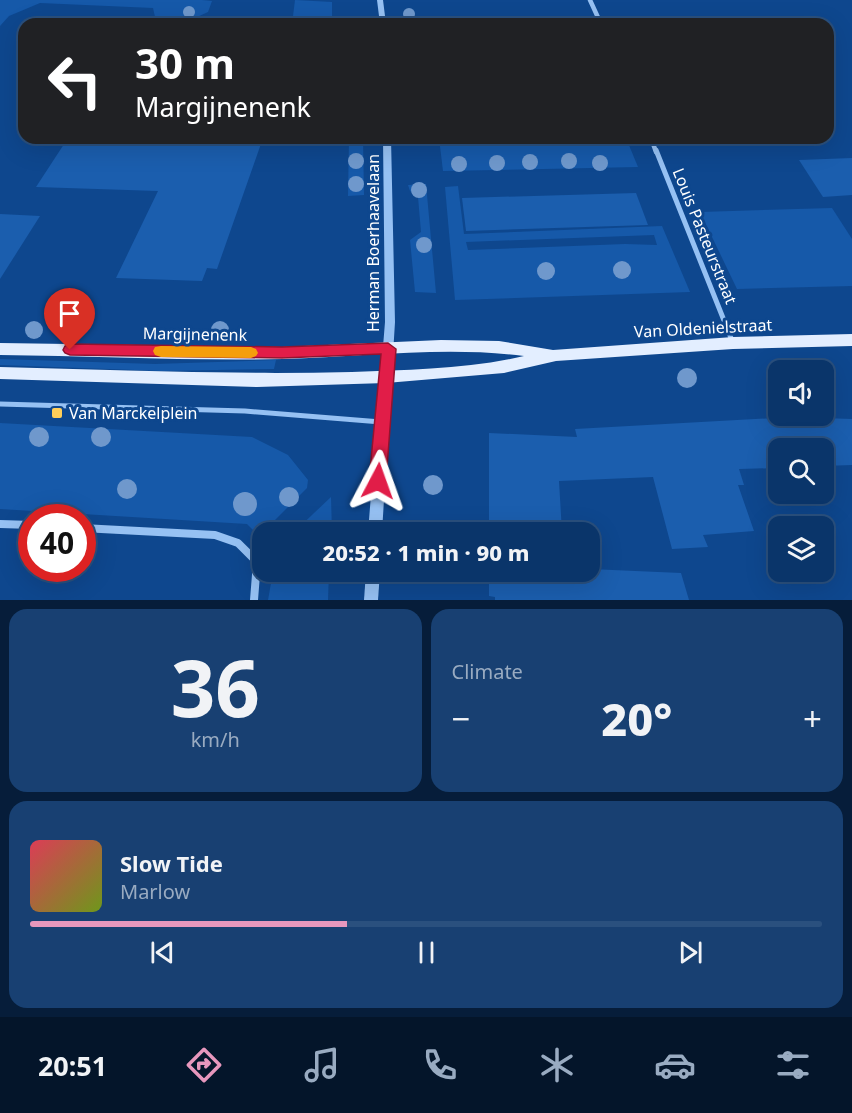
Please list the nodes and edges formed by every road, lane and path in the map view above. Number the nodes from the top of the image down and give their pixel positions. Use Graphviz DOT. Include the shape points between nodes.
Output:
graph roads {
  1 [pos="380,0"];
  2 [pos="590,0"];
  3 [pos="382,18"];
  4 [pos="598,18"];
  5 [pos="387,144"];
  6 [pos="653,144"];
  7 [pos="852,339"];
  8 [pos="733,343"];
  9 [pos="0,349"];
  10 [pos="388,349"];
  11 [pos="556,355"];
  12 [pos="0,373"];
  13 [pos="386,377"];
  14 [pos="0,404"];
  15 [pos="382,422"];
  16 [pos="376,522"];
  17 [pos="0,524"];
  18 [pos="18,525"];
  19 [pos="96,529"];
  20 [pos="372,582"];
  21 [pos="254,600"];
  22 [pos="371,600"];
  1 -- 3 [label="street"];
  2 -- 4 [label="street"];
  5 -- 10 [label="street, Herman Boerhaavelaan"];
  6 -- 8 [label="street, Louis Pasteurstraat"];
  7 -- 8 [label="main road, Van Oldenielstraat"];
  8 -- 11 [label="main road, Van Oldenielstraat"];
  9 -- 10 [label="main road, Margijnenenk" via="282,353"];
  10 -- 11 [label="main road, Van Oldenielstraat" via="499,347"];
  10 -- 13 [label="street, Herman Boerhaavelaan"];
  11 -- 13 [label="main road, Van Oldenielstraat" via="504,367"];
  12 -- 13 [label="main road" via="257,381"];
  13 -- 15 [label="street, Herman Boerhaavelaan"];
  14 -- 15 [label="lane" via="246,411"];
  15 -- 16 [label="street, Herman Boerhaavelaan"];
  17 -- 18 [label="street"];
  19 -- 21 [label="street" via="215,535 238,543 257,562"];
  20 -- 22 [label="street"];
}
